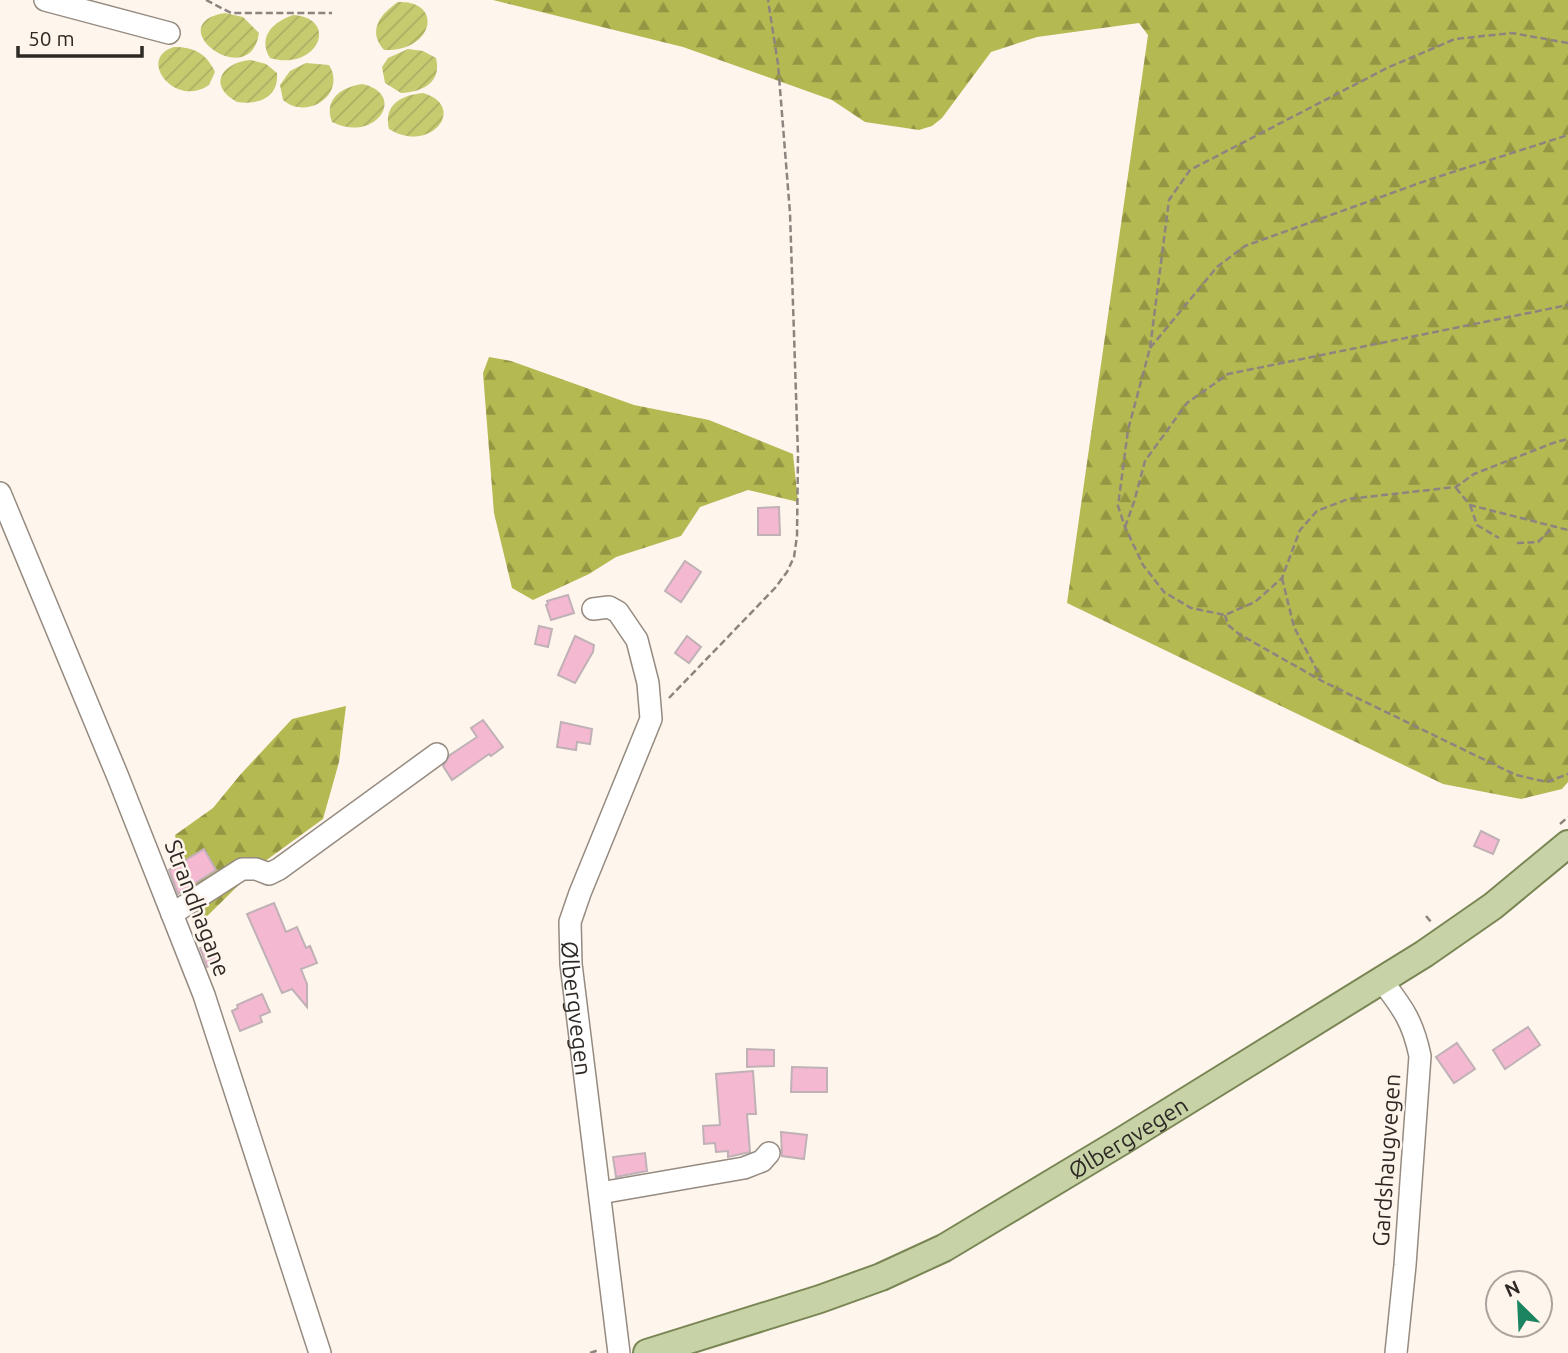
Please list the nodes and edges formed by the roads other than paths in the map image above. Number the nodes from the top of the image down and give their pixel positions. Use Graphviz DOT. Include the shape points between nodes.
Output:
graph roads {
  1 [pos="45,0"];
  2 [pos="169,33"];
  3 [pos="0,493"];
  4 [pos="593,609"];
  5 [pos="437,754"];
  6 [pos="1568,844"];
  7 [pos="172,914"];
  8 [pos="1382,981"];
  9 [pos="769,1153"];
  10 [pos="600,1193"];
  11 [pos="320,1353"];
  12 [pos="619,1353"];
  13 [pos="647,1353"];
  14 [pos="1396,1353"];
  1 -- 2 [label="street"];
  3 -- 7 [label="street, Strandhagane"];
  4 -- 10 [label="street, Ølbergvegen" via="609,607 618,612 637,640 651,719 570,922 571,964"];
  5 -- 7 [label="street" via="279,869 269,874 242,869"];
  6 -- 8 [label="main road, Ølbergvegen" via="1493,906"];
  7 -- 11 [label="street, Strandhagane" via="204,995"];
  8 -- 13 [label="main road, Ølbergvegen" via="944,1248 820,1299"];
  8 -- 14 [label="street, Gardshaugvegen" via="1406,1012 1420,1056"];
  9 -- 10 [label="street" via="744,1168"];
  10 -- 12 [label="street, Ølbergvegen"];
}
